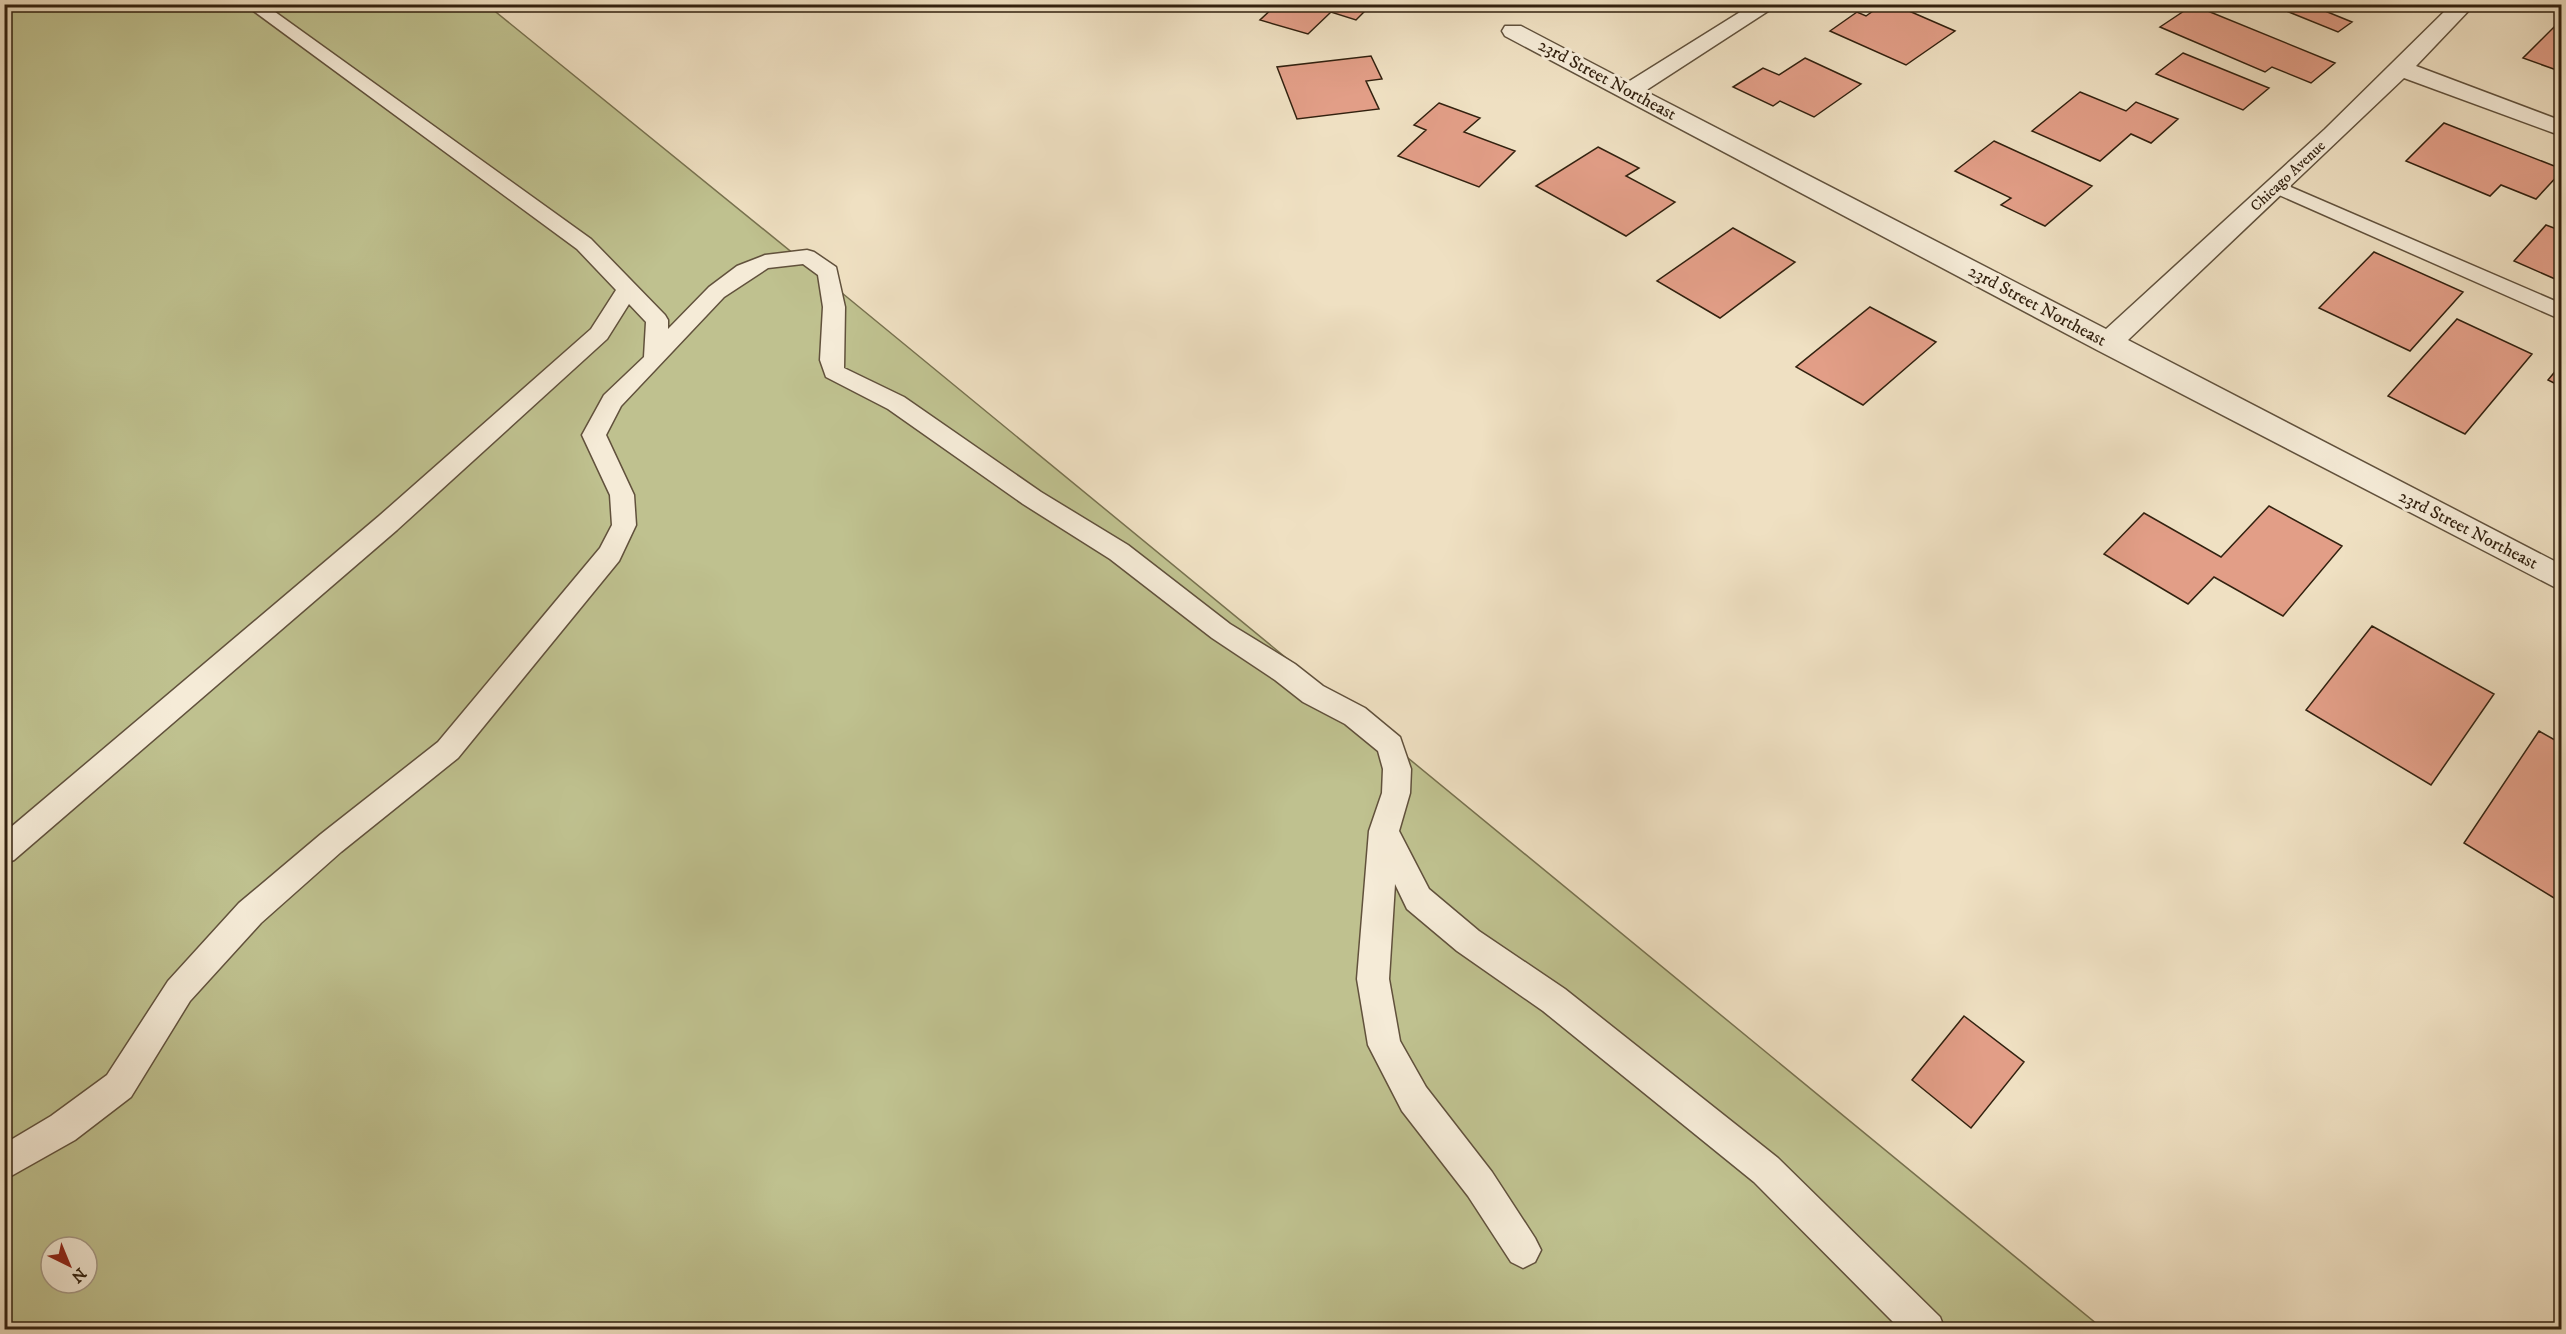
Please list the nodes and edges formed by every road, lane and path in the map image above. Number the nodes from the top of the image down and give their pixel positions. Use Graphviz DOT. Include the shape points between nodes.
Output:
graph roads {
  1 [pos="252,4"];
  2 [pos="1769,4"];
  3 [pos="2465,4"];
  4 [pos="1513,31"];
  5 [pos="2402,69"];
  6 [pos="1629,92"];
  7 [pos="2562,129"];
  8 [pos="2277,188"];
  9 [pos="627,289"];
  10 [pos="2562,313"];
  11 [pos="2107,344"];
  12 [pos="655,357"];
  13 [pos="2562,579"];
  14 [pos="1384,831"];
  15 [pos="4,851"];
  16 [pos="4,1163"];
  17 [pos="1523,1250"];
  18 [pos="1927,1329"];
  1 -- 9 [label="lane" via="584,244"];
  2 -- 6 [label="street"];
  3 -- 5 [label="street, Chicago Avenue"];
  4 -- 6 [label="street, 23rd Street Northeast"];
  5 -- 7 [label="street"];
  5 -- 8 [label="street, Chicago Avenue"];
  6 -- 11 [label="street, 23rd Street Northeast"];
  8 -- 10 [label="lane"];
  8 -- 11 [label="street, Chicago Avenue"];
  9 -- 12 [label="lane" via="657,320"];
  9 -- 15 [label="lane" via="599,334 388,523"];
  11 -- 13 [label="street, 23rd Street Northeast"];
  12 -- 14 [label="lane" via="712,297 761,262 807,257 828,272 834,307 834,372 896,403 1032,498 1112,547 1221,631 1313,694 1354,716 1390,745 1397,769 1396,793"];
  12 -- 16 [label="lane" via="612,401 594,435 622,495 624,525 610,554 448,750 250,913 179,991 119,1086 63,1128"];
  14 -- 17 [label="lane" via="1373,979 1384,1045 1414,1099 1480,1184"];
  14 -- 18 [label="lane" via="1418,899 1468,941 1554,1000 1766,1170"];
}
